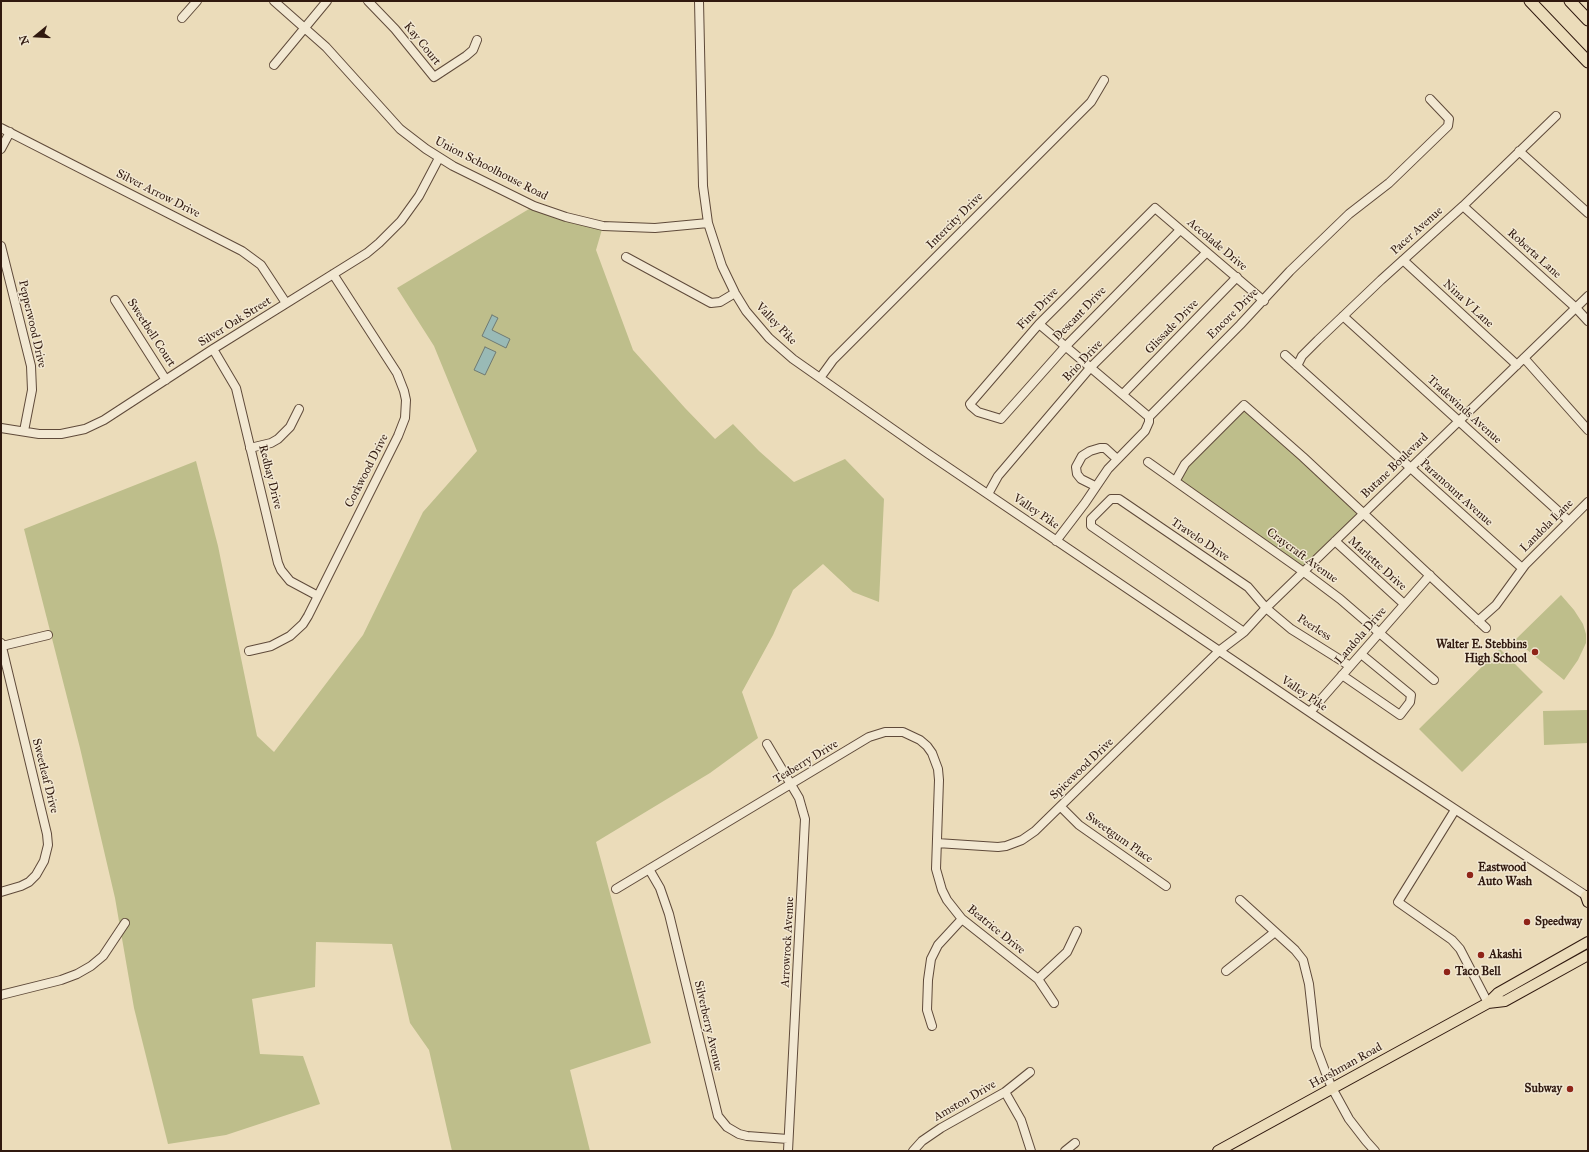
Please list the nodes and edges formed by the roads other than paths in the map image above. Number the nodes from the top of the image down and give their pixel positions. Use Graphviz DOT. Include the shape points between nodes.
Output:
graph roads {
  1 [pos="197,1"];
  2 [pos="274,1"];
  3 [pos="327,1"];
  4 [pos="368,1"];
  5 [pos="699,1"];
  6 [pos="1530,1"];
  7 [pos="1570,1"];
  8 [pos="182,18"];
  9 [pos="1588,20"];
  10 [pos="304,27"];
  11 [pos="477,40"];
  12 [pos="1588,62"];
  13 [pos="274,65"];
  14 [pos="1104,80"];
  15 [pos="1430,99"];
  16 [pos="1556,116"];
  17 [pos="1,128"];
  18 [pos="10,132"];
  19 [pos="1,149"];
  20 [pos="1519,151"];
  21 [pos="439,158"];
  22 [pos="1463,206"];
  23 [pos="1155,208"];
  24 [pos="1588,213"];
  25 [pos="708,223"];
  26 [pos="1180,230"];
  27 [pos="1,246"];
  28 [pos="1206,252"];
  29 [pos="626,257"];
  30 [pos="1403,260"];
  31 [pos="333,274"];
  32 [pos="1237,277"];
  33 [pos="735,293"];
  34 [pos="1588,296"];
  35 [pos="115,300"];
  36 [pos="1264,301"];
  37 [pos="286,303"];
  38 [pos="1576,308"];
  39 [pos="1343,316"];
  40 [pos="1588,321"];
  41 [pos="1039,324"];
  42 [pos="1065,347"];
  43 [pos="213,349"];
  44 [pos="1285,356"];
  45 [pos="1524,358"];
  46 [pos="1517,365"];
  47 [pos="1297,366"];
  48 [pos="1090,368"];
  49 [pos="820,378"];
  50 [pos="166,380"];
  51 [pos="1124,394"];
  52 [pos="299,409"];
  53 [pos="1149,417"];
  54 [pos="1001,419"];
  55 [pos="1459,421"];
  56 [pos="1,428"];
  57 [pos="1588,430"];
  58 [pos="24,431"];
  59 [pos="250,448"];
  60 [pos="1116,459"];
  61 [pos="1148,462"];
  62 [pos="1410,468"];
  63 [pos="1176,480"];
  64 [pos="1095,486"];
  65 [pos="988,494"];
  66 [pos="1588,502"];
  67 [pos="1363,514"];
  68 [pos="1569,521"];
  69 [pos="1056,541"];
  70 [pos="1334,541"];
  71 [pos="1522,568"];
  72 [pos="1303,572"];
  73 [pos="1430,575"];
  74 [pos="318,596"];
  75 [pos="1404,604"];
  76 [pos="1266,608"];
  77 [pos="1478,621"];
  78 [pos="1486,628"];
  79 [pos="1244,632"];
  80 [pos="1379,632"];
  81 [pos="48,636"];
  82 [pos="1,645"];
  83 [pos="249,651"];
  84 [pos="1219,651"];
  85 [pos="1361,654"];
  86 [pos="1350,666"];
  87 [pos="1342,675"];
  88 [pos="1434,680"];
  89 [pos="1310,712"];
  90 [pos="767,744"];
  91 [pos="791,785"];
  92 [pos="1060,807"];
  93 [pos="1455,810"];
  94 [pos="937,843"];
  95 [pos="649,869"];
  96 [pos="1166,886"];
  97 [pos="616,889"];
  98 [pos="1,892"];
  99 [pos="1587,898"];
  100 [pos="1240,900"];
  101 [pos="962,919"];
  102 [pos="125,922"];
  103 [pos="1077,931"];
  104 [pos="1275,932"];
  105 [pos="1588,942"];
  106 [pos="1588,955"];
  107 [pos="1226,971"];
  108 [pos="1038,979"];
  109 [pos="1,995"];
  110 [pos="1054,1003"];
  111 [pos="1488,1003"];
  112 [pos="932,1026"];
  113 [pos="1030,1072"];
  114 [pos="1332,1088"];
  115 [pos="1005,1092"];
  116 [pos="788,1139"];
  117 [pos="1075,1143"];
  118 [pos="788,1151"];
  119 [pos="913,1151"];
  120 [pos="1031,1151"];
  121 [pos="1065,1151"];
  122 [pos="1218,1151"];
  123 [pos="1375,1151"];
  1 -- 8 [label="street"];
  2 -- 10 [label="street, Union Schoolhouse Road"];
  3 -- 10 [label="street"];
  4 -- 11 [label="street, Kay Court" via="395,29 434,77 473,50"];
  5 -- 25 [label="street, Valley Pike" via="703,186"];
  6 -- 12 [label="highway"];
  7 -- 9 [label="highway"];
  10 -- 13 [label="street"];
  10 -- 21 [label="street, Union Schoolhouse Road" via="344,64 400,129"];
  14 -- 49 [label="street, Intercity Drive" via="1091,102 833,360"];
  15 -- 36 [label="street, Encore Drive" via="1447,116 1450,122 1448,126 1390,183 1350,214"];
  16 -- 20 [label="street, Pacer Avenue"];
  17 -- 18 [label="street, Silver Arrow Drive"];
  18 -- 19 [label="street"];
  18 -- 37 [label="street, Silver Arrow Drive" via="242,251 261,266"];
  20 -- 22 [label="street, Pacer Avenue"];
  20 -- 24 [label="street"];
  21 -- 25 [label="street, Union Schoolhouse Road" via="534,206 603,226 670,227"];
  21 -- 31 [label="street, Silver Oak Street" via="419,196 393,231 366,253"];
  22 -- 30 [label="street, Pacer Avenue"];
  22 -- 38 [label="street, Roberta Lane"];
  23 -- 26 [label="street, Accolade Drive"];
  23 -- 41 [label="street, Fine Drive"];
  25 -- 33 [label="street, Valley Pike" via="722,266"];
  26 -- 28 [label="street, Accolade Drive"];
  26 -- 42 [label="street, Descant Drive"];
  27 -- 58 [label="street, Pepperwood Drive" via="31,366 32,390"];
  28 -- 32 [label="street, Accolade Drive"];
  28 -- 48 [label="street, Brio Drive"];
  29 -- 33 [label="street" via="711,303 720,302"];
  30 -- 39 [label="street, Pacer Avenue"];
  30 -- 46 [label="street, Nina V Lane"];
  31 -- 37 [label="street, Silver Oak Street"];
  31 -- 74 [label="street, Corkwood Drive" via="397,373 404,391 406,409 398,436"];
  32 -- 36 [label="street, Accolade Drive"];
  32 -- 51 [label="street, Glissade Drive"];
  33 -- 49 [label="street, Valley Pike" via="746,311 769,338"];
  34 -- 38 [label="street, Butane Boulevard"];
  35 -- 50 [label="street, Sweetbell Court"];
  36 -- 53 [label="street, Encore Drive"];
  37 -- 43 [label="street, Silver Oak Street"];
  38 -- 40 [label="street, Roberta Lane"];
  38 -- 45 [label="street, Butane Boulevard"];
  39 -- 47 [label="street, Pacer Avenue" via="1302,356"];
  39 -- 55 [label="street, Tradewinds Avenue"];
  41 -- 42 [label="street"];
  41 -- 54 [label="street, Fine Drive" via="970,404 978,412"];
  42 -- 48 [label="street"];
  42 -- 54 [label="street, Descant Drive"];
  43 -- 50 [label="street, Silver Oak Street"];
  43 -- 59 [label="street, Redbay Drive" via="236,388"];
  44 -- 47 [label="street, Paramount Avenue"];
  45 -- 46 [label="street, Butane Boulevard"];
  45 -- 57 [label="street"];
  46 -- 55 [label="street, Butane Boulevard"];
  47 -- 62 [label="street, Paramount Avenue"];
  48 -- 51 [label="street"];
  48 -- 65 [label="street, Brio Drive" via="998,476"];
  49 -- 65 [label="street, Valley Pike"];
  50 -- 58 [label="street, Silver Oak Street" via="104,420 85,429 50,435"];
  51 -- 53 [label="street"];
  52 -- 59 [label="street" via="290,427 278,439"];
  53 -- 60 [label="street, Encore Drive" via="1145,431"];
  55 -- 62 [label="street, Butane Boulevard"];
  55 -- 68 [label="street, Tradewinds Avenue"];
  56 -- 58 [label="street, Silver Oak Street"];
  59 -- 74 [label="street, Redbay Drive" via="281,570 290,581"];
  60 -- 64 [label="street, Encore Drive"];
  60 -- 64 [label="street" via="1105,448 1090,451 1082,456 1076,466 1077,474"];
  61 -- 63 [label="street, Craycraft Avenue"];
  62 -- 67 [label="street, Butane Boulevard"];
  62 -- 71 [label="street, Paramount Avenue"];
  63 -- 67 [label="street" via="1189,460 1244,405"];
  63 -- 72 [label="street, Craycraft Avenue"];
  64 -- 69 [label="street, Encore Drive" via="1086,503"];
  65 -- 69 [label="street, Valley Pike"];
  66 -- 68 [label="street, Landola Lane"];
  67 -- 70 [label="street, Butane Boulevard"];
  67 -- 73 [label="street"];
  68 -- 71 [label="street, Landola Lane"];
  69 -- 84 [label="street, Valley Pike"];
  70 -- 72 [label="street, Butane Boulevard"];
  70 -- 75 [label="street, Marlette Drive"];
  71 -- 77 [label="street" via="1496,605"];
  72 -- 76 [label="street, Butane Boulevard"];
  72 -- 80 [label="street, Craycraft Avenue"];
  73 -- 75 [label="street, Landola Drive"];
  73 -- 77 [label="street"];
  74 -- 83 [label="street, Corkwood Drive" via="308,616 293,634 271,646"];
  75 -- 80 [label="street, Landola Drive"];
  76 -- 79 [label="street, Butane Boulevard"];
  76 -- 79 [label="street, Travelo Drive" via="1248,587 1119,499 1110,499 1091,519 1091,526"];
  76 -- 86 [label="street, Peerless" via="1291,629"];
  77 -- 78 [label="street"];
  79 -- 84 [label="street, Butane Boulevard"];
  80 -- 85 [label="street, Landola Drive"];
  80 -- 88 [label="street, Craycraft Avenue"];
  81 -- 82 [label="street"];
  82 -- 98 [label="street, Sweetleaf Drive" via="48,845 44,861 36,875 21,886"];
  84 -- 89 [label="street, Valley Pike"];
  84 -- 92 [label="street, Spicewood Drive"];
  85 -- 86 [label="street, Landola Drive"];
  85 -- 87 [label="street" via="1411,695 1410,702 1400,715"];
  86 -- 87 [label="street, Landola Drive"];
  87 -- 89 [label="street, Landola Drive"];
  89 -- 93 [label="street, Valley Pike"];
  90 -- 91 [label="street, Arrowrock Avenue"];
  91 -- 94 [label="street, Teaberry Drive" via="877,734 895,731 910,735 927,746 938,769"];
  91 -- 95 [label="street, Teaberry Drive"];
  91 -- 116 [label="street, Arrowrock Avenue" via="803,806 806,828"];
  92 -- 94 [label="street, Spicewood Drive" via="1035,831 1014,844 998,847"];
  92 -- 96 [label="street, Sweetgum Place" via="1079,825"];
  93 -- 99 [label="street, Valley Pike"];
  93 -- 111 [label="street" via="1398,902 1452,940 1460,949"];
  94 -- 101 [label="street, Beatrice Drive" via="937,877 947,900"];
  95 -- 97 [label="street, Teaberry Drive"];
  95 -- 116 [label="street, Silverberry Avenue" via="660,888 669,914 718,1116 727,1127 739,1134"];
  100 -- 104 [label="street"];
  101 -- 108 [label="street, Beatrice Drive"];
  101 -- 112 [label="street" via="938,945 931,959 927,1010"];
  102 -- 109 [label="street" via="103,956 91,966 61,980"];
  103 -- 108 [label="street" via="1067,952"];
  104 -- 107 [label="street"];
  104 -- 114 [label="street" via="1303,960 1309,984 1316,1047"];
  105 -- 111 [label="main road, Harshman Road" via="1498,993"];
  106 -- 111 [label="main road, Harshman Road" via="1505,1001"];
  108 -- 110 [label="street, Beatrice Drive"];
  111 -- 114 [label="main road, Harshman Road"];
  113 -- 115 [label="street, Amston Drive"];
  114 -- 122 [label="main road, Harshman Road"];
  114 -- 123 [label="street" via="1357,1130"];
  115 -- 119 [label="street, Amston Drive" via="941,1128 922,1141"];
  115 -- 120 [label="street" via="1021,1120"];
  116 -- 118 [label="street, Arrowrock Avenue"];
  117 -- 121 [label="street"];
}
